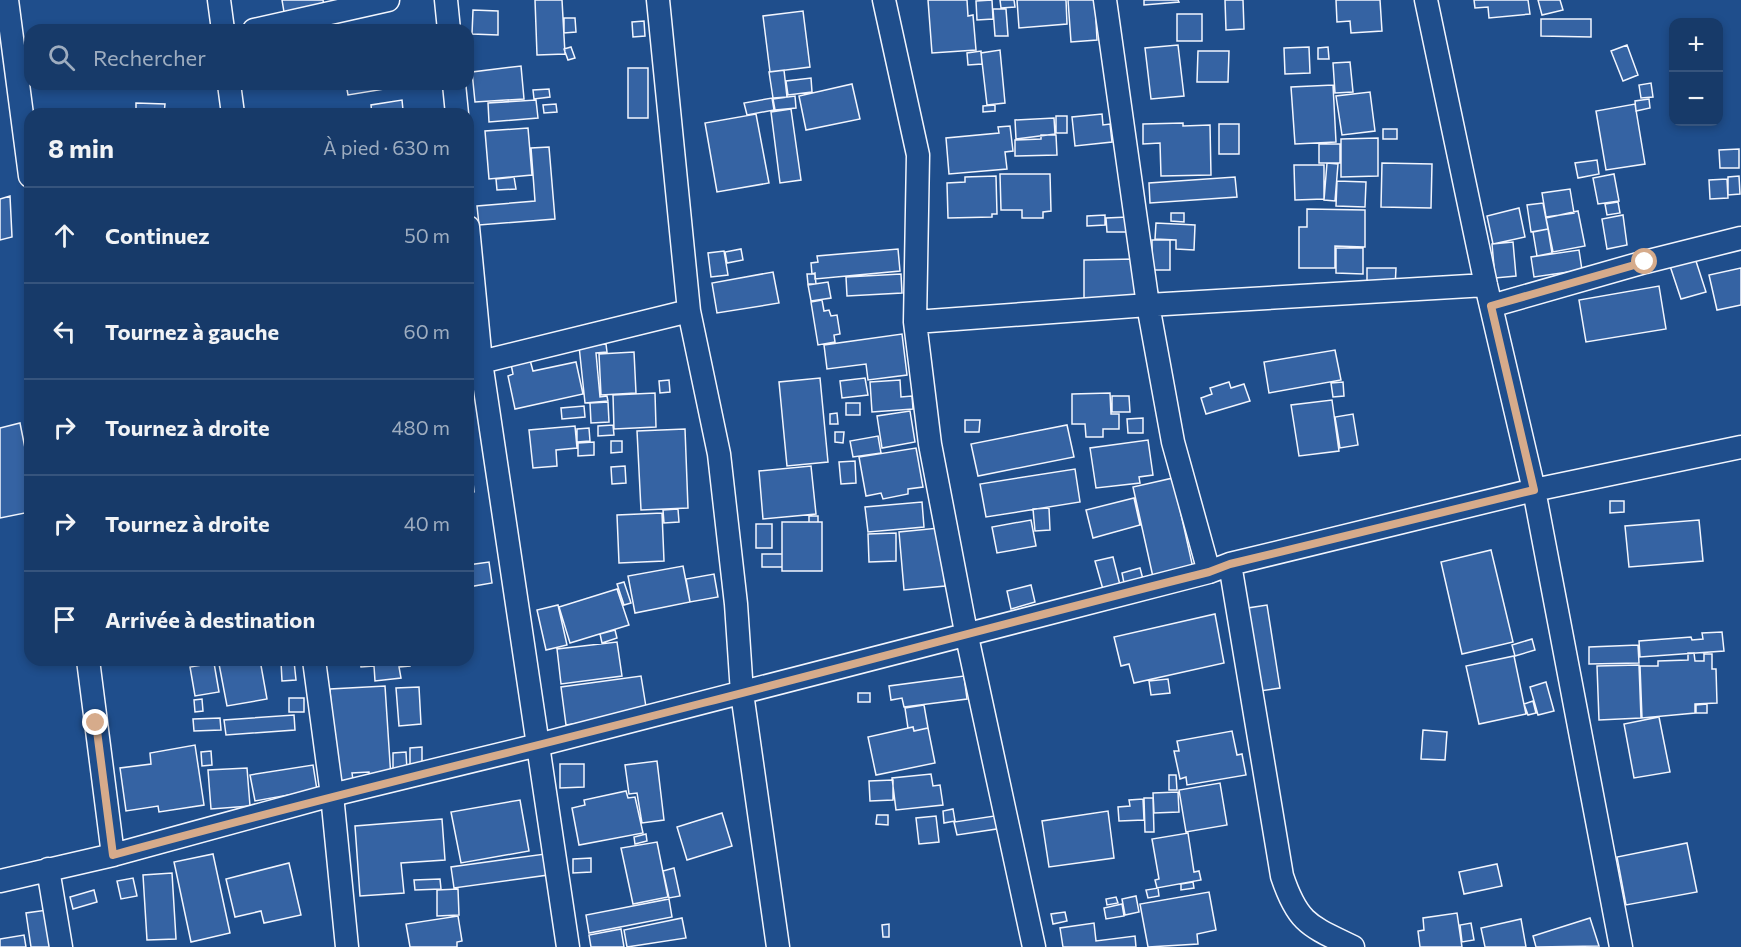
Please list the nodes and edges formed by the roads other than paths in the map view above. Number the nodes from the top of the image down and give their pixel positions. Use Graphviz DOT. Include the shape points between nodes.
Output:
graph roads {
  1 [pos="7,0"];
  2 [pos="219,0"];
  3 [pos="388,0"];
  4 [pos="446,0"];
  5 [pos="658,0"];
  6 [pos="884,0"];
  7 [pos="1105,0"];
  8 [pos="1426,0"];
  9 [pos="222,24"];
  10 [pos="281,24"];
  11 [pos="448,24"];
  12 [pos="16,84"];
  13 [pos="230,90"];
  14 [pos="455,90"];
  15 [pos="232,108"];
  16 [pos="456,108"];
  17 [pos="24,137"];
  18 [pos="1741,238"];
  19 [pos="474,289"];
  20 [pos="1489,296"];
  21 [pos="1148,305"];
  22 [pos="689,311"];
  23 [pos="915,322"];
  24 [pos="481,362"];
  25 [pos="1741,447"];
  26 [pos="1534,490"];
  27 [pos="1219,568"];
  28 [pos="966,632"];
  29 [pos="89,666"];
  30 [pos="315,666"];
  31 [pos="742,693"];
  32 [pos="538,746"];
  33 [pos="332,795"];
  34 [pos="113,855"];
  35 [pos="48,869"];
  36 [pos="0,881"];
  37 [pos="61,947"];
  38 [pos="347,947"];
  39 [pos="568,947"];
  40 [pos="778,947"];
  41 [pos="1034,947"];
  42 [pos="1353,947"];
  43 [pos="1621,947"];
  1 -- 12 [label="street"];
  2 -- 9 [label="street"];
  3 -- 10 [label="street"];
  4 -- 11 [label="street"];
  5 -- 22 [label="street"];
  6 -- 23 [label="street" via="918,155"];
  7 -- 21 [label="street"];
  8 -- 20 [label="street"];
  12 -- 17 [label="street"];
  13 -- 15 [label="street"];
  14 -- 16 [label="street"];
  18 -- 20 [label="street"];
  19 -- 24 [label="street"];
  20 -- 21 [label="street"];
  20 -- 26 [label="street"];
  21 -- 23 [label="street"];
  21 -- 27 [label="street" via="1173,442"];
  22 -- 24 [label="street"];
  22 -- 31 [label="street" via="719,454"];
  23 -- 28 [label="street" via="930,444"];
  24 -- 32 [label="street"];
  25 -- 26 [label="street"];
  26 -- 27 [label="street"];
  26 -- 43 [label="street"];
  27 -- 28 [label="street"];
  27 -- 42 [label="street" via="1282,876 1292,904 1308,925"];
  28 -- 31 [label="street"];
  28 -- 41 [label="street"];
  29 -- 34 [label="street"];
  30 -- 33 [label="street"];
  31 -- 32 [label="street"];
  31 -- 40 [label="street"];
  32 -- 33 [label="street"];
  32 -- 39 [label="street"];
  33 -- 34 [label="street"];
  33 -- 38 [label="street"];
  34 -- 35 [label="street"];
  35 -- 36 [label="street"];
  35 -- 37 [label="street"];
}
